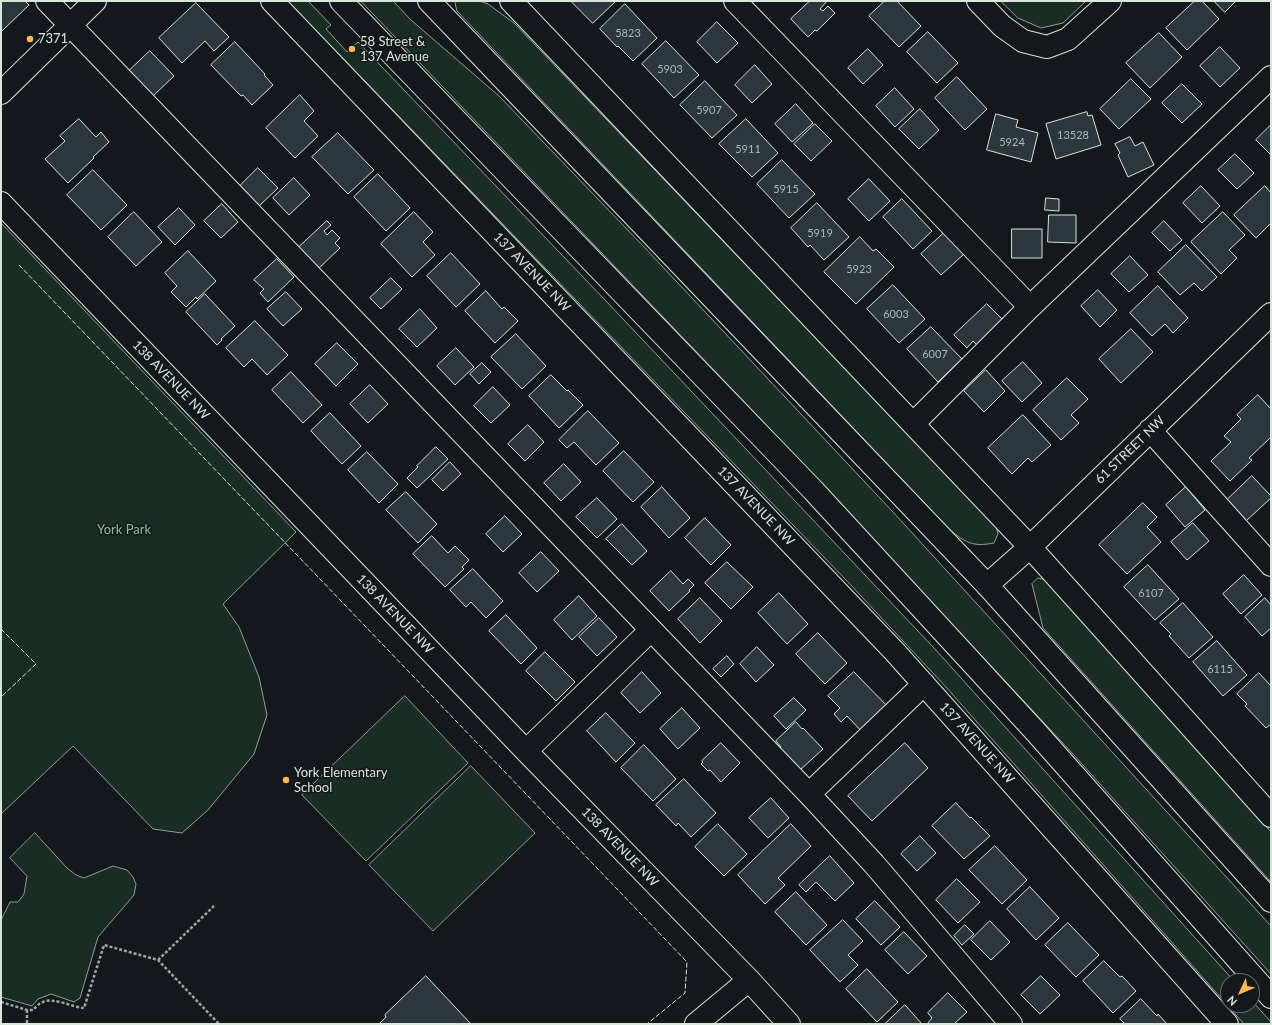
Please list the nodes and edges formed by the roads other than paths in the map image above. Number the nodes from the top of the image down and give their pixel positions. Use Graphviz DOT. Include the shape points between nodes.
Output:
graph roads {
  1 [pos="47,1"];
  2 [pos="95,1"];
  3 [pos="272,1"];
  4 [pos="341,1"];
  5 [pos="429,1"];
  6 [pos="511,1"];
  7 [pos="735,1"];
  8 [pos="978,1"];
  9 [pos="1110,1"];
  10 [pos="70,24"];
  11 [pos="1271,77"];
  12 [pos="1,93"];
  13 [pos="1,203"];
  14 [pos="1030,306"];
  15 [pos="1271,314"];
  16 [pos="913,424"];
  17 [pos="1150,430"];
  18 [pos="1030,546"];
  19 [pos="1271,564"];
  20 [pos="987,584"];
  21 [pos="651,630"];
  22 [pos="924,684"];
  23 [pos="526,751"];
  24 [pos="809,794"];
  25 [pos="1271,816"];
  26 [pos="1271,901"];
  27 [pos="748,980"];
  28 [pos="1271,997"];
  29 [pos="696,1024"];
  30 [pos="790,1024"];
  31 [pos="1011,1024"];
  32 [pos="1227,1024"];
  1 -- 10 [label="street"];
  2 -- 10 [label="street"];
  3 -- 22 [label="street, 137 AVENUE NW"];
  4 -- 28 [label="street" via="813,490 1035,732"];
  5 -- 20 [label="street"];
  6 -- 16 [label="street"];
  7 -- 14 [label="street"];
  8 -- 9 [label="street" via="1002,26 1023,41 1047,47 1068,39"];
  10 -- 12 [label="street"];
  10 -- 21 [label="street"];
  11 -- 14 [label="street"];
  13 -- 23 [label="street, 138 AVENUE NW"];
  14 -- 16 [label="street"];
  15 -- 17 [label="street, 61 STREET NW"];
  16 -- 18 [label="street"];
  17 -- 18 [label="street, 61 STREET NW"];
  17 -- 19 [label="street"];
  18 -- 20 [label="street, 61 STREET NW"];
  18 -- 25 [label="street"];
  20 -- 26 [label="street"];
  21 -- 23 [label="street"];
  21 -- 24 [label="street"];
  22 -- 24 [label="street"];
  22 -- 32 [label="street, 137 AVENUE NW"];
  23 -- 27 [label="street, 138 AVENUE NW"];
  24 -- 31 [label="street" via="874,864"];
  27 -- 29 [label="street"];
  27 -- 30 [label="street, 138 AVENUE NW"];
}
